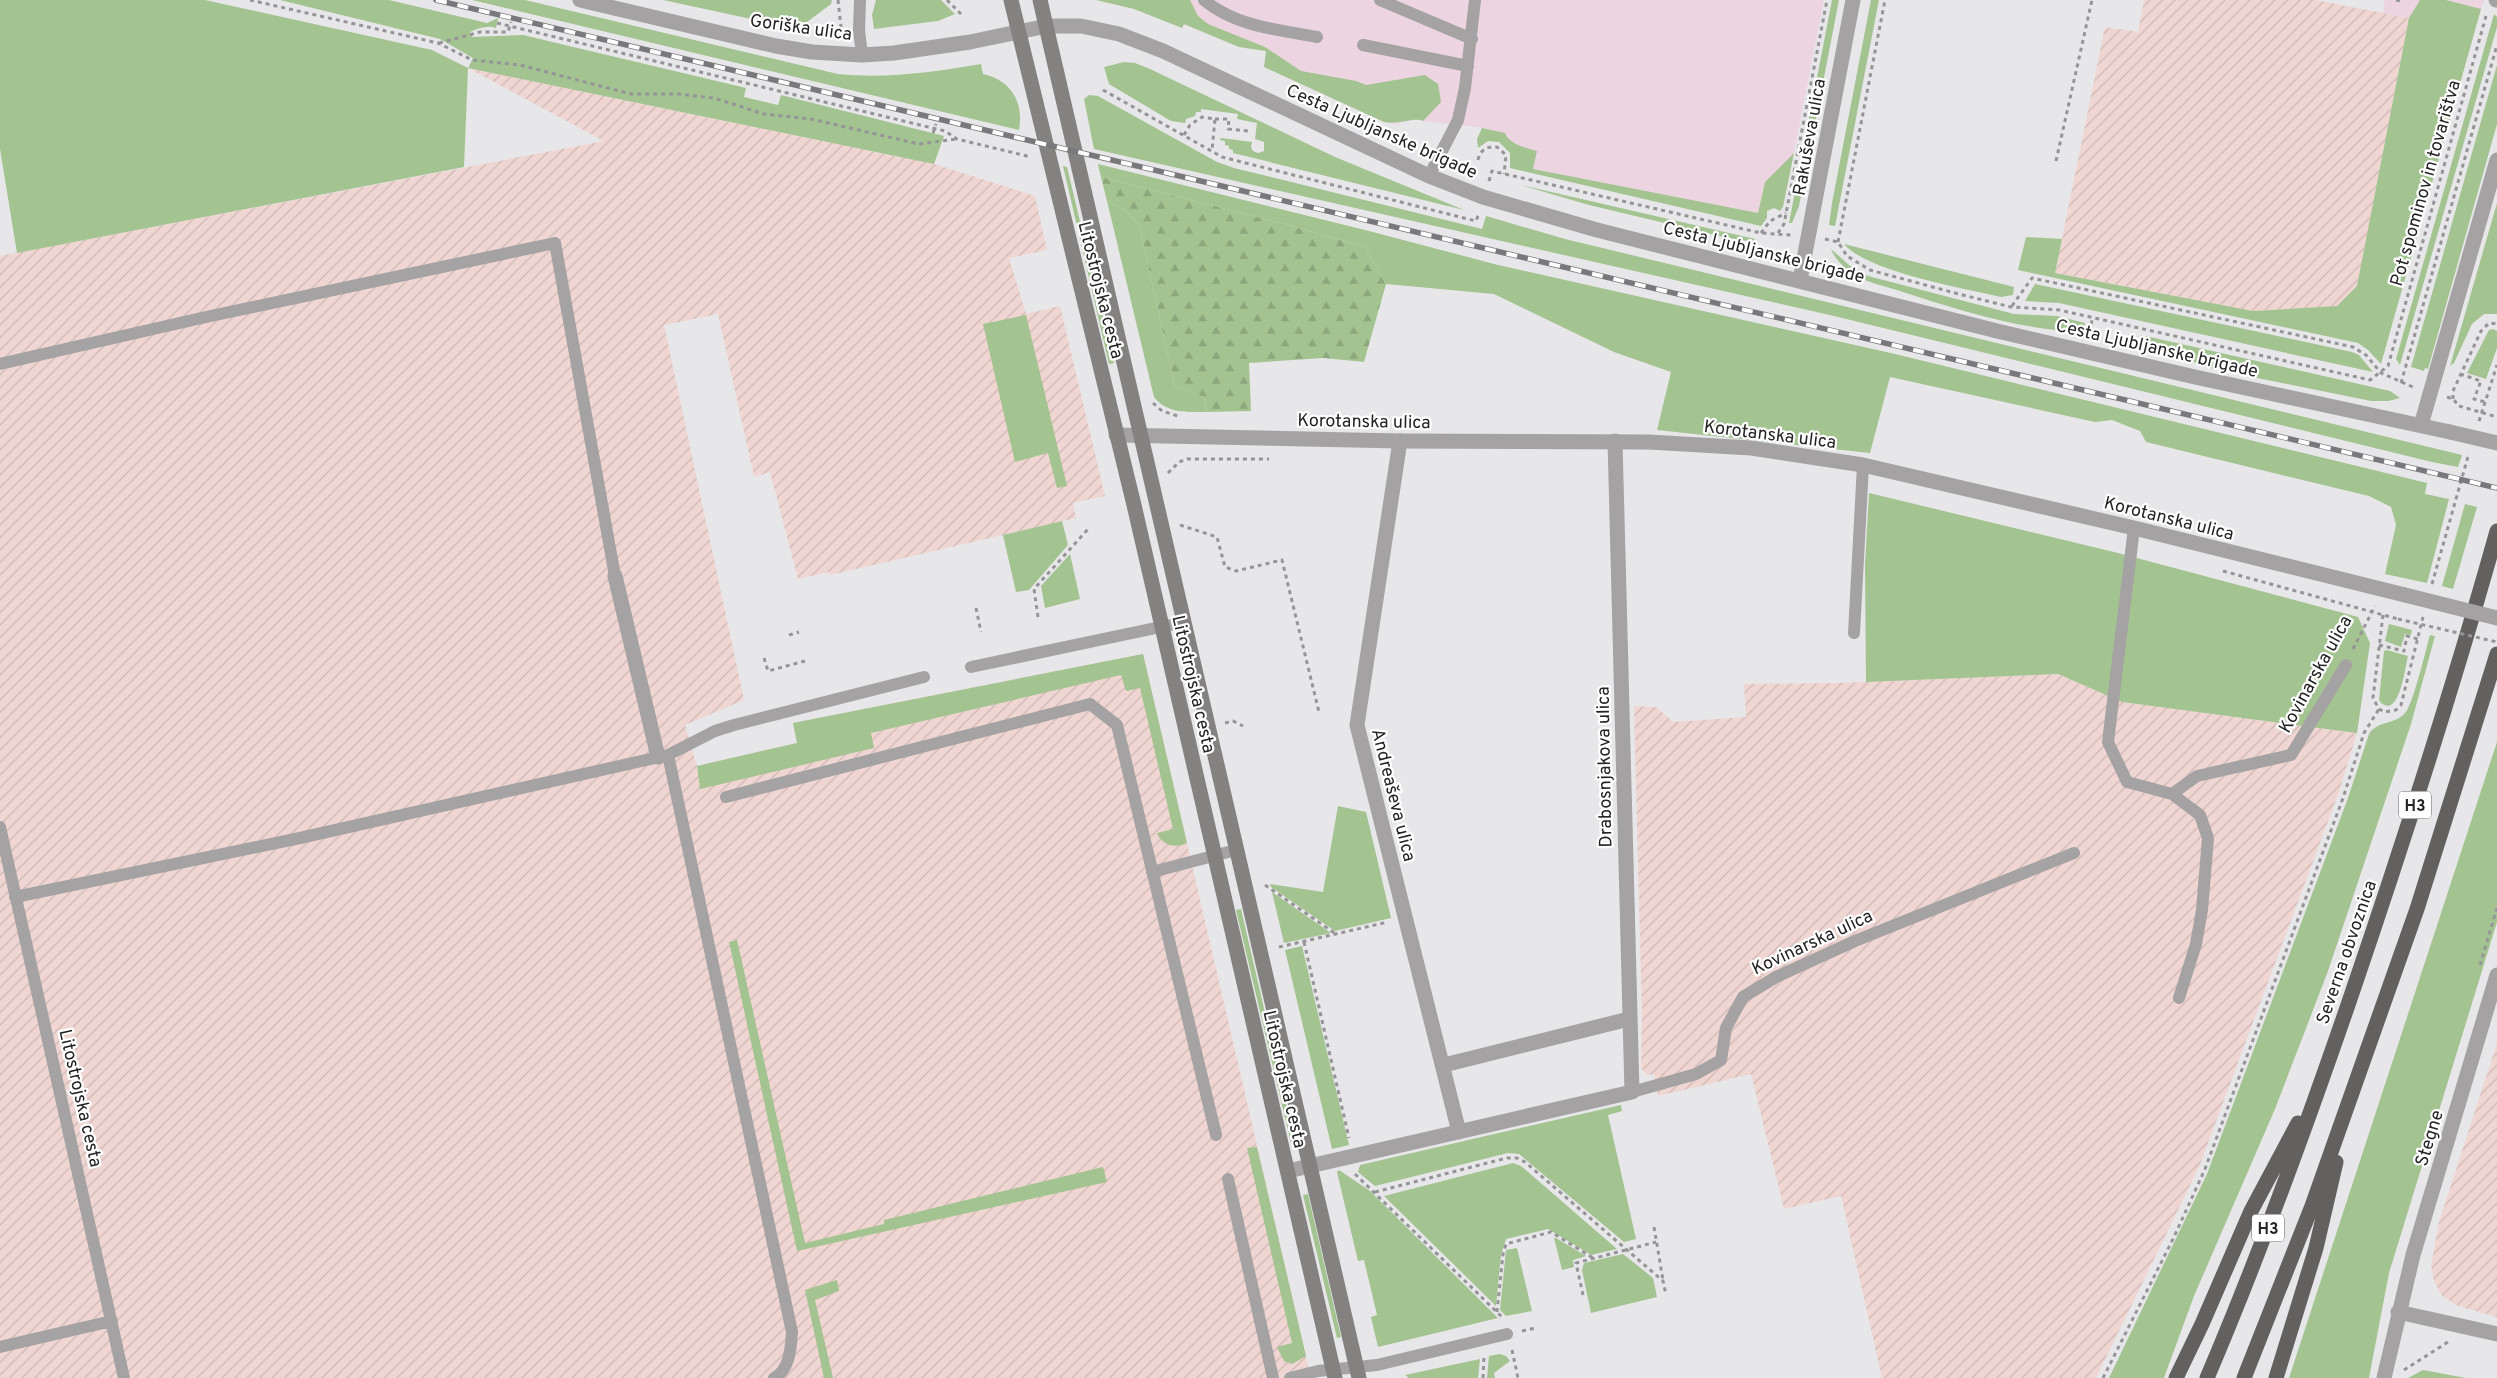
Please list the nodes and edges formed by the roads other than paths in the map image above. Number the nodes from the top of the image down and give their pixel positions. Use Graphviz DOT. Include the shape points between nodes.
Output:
graph roads {
  1 [pos="580,0"];
  2 [pos="860,0"];
  3 [pos="1010,0"];
  4 [pos="1040,0"];
  5 [pos="1204,0"];
  6 [pos="1380,0"];
  7 [pos="1475,0"];
  8 [pos="1853,0"];
  9 [pos="1046,26"];
  10 [pos="1018,30"];
  11 [pos="1317,37"];
  12 [pos="1472,39"];
  13 [pos="1363,45"];
  14 [pos="862,55"];
  15 [pos="1468,66"];
  16 [pos="2497,160"];
  17 [pos="1429,176"];
  18 [pos="1800,280"];
  19 [pos="0,364"];
  20 [pos="1128,377"];
  21 [pos="1104,382"];
  22 [pos="2421,425"];
  23 [pos="1116,435"];
  24 [pos="1141,436"];
  25 [pos="1400,441"];
  26 [pos="1615,441"];
  27 [pos="2497,443"];
  28 [pos="1863,465"];
  29 [pos="2134,528"];
  30 [pos="2497,531"];
  31 [pos="615,576"];
  32 [pos="2497,618"];
  33 [pos="1184,622"];
  34 [pos="1162,627"];
  35 [pos="1854,633"];
  36 [pos="2497,654"];
  37 [pos="2346,665"];
  38 [pos="971,667"];
  39 [pos="924,677"];
  40 [pos="663,756"];
  41 [pos="2172,794"];
  42 [pos="726,797"];
  43 [pos="0,826"];
  44 [pos="1236,850"];
  45 [pos="2074,853"];
  46 [pos="1215,856"];
  47 [pos="1152,872"];
  48 [pos="15,898"];
  49 [pos="2497,975"];
  50 [pos="2179,998"];
  51 [pos="1629,1019"];
  52 [pos="1444,1064"];
  53 [pos="2324,1076"];
  54 [pos="1632,1092"];
  55 [pos="2352,1095"];
  56 [pos="1460,1132"];
  57 [pos="1216,1135"];
  58 [pos="1311,1166"];
  59 [pos="1288,1171"];
  60 [pos="1228,1179"];
  61 [pos="2398,1312"];
  62 [pos="112,1321"];
  63 [pos="1507,1334"];
  64 [pos="2497,1334"];
  65 [pos="0,1347"];
  66 [pos="1358,1372"];
  67 [pos="1334,1374"];
  68 [pos="124,1378"];
  69 [pos="774,1378"];
  70 [pos="1273,1378"];
  71 [pos="1290,1378"];
  72 [pos="2176,1378"];
  73 [pos="2207,1378"];
  74 [pos="2244,1378"];
  75 [pos="2276,1378"];
  76 [pos="2384,1378"];
  1 -- 14 [label="street, Goriška ulica" via="776,46"];
  2 -- 14 [label="lane"];
  3 -- 10 [label="main road, Litostrojska cesta"];
  4 -- 9 [label="main road, Litostrojska cesta"];
  5 -- 11 [label="lane" via="1241,22"];
  6 -- 12 [label="lane"];
  7 -- 12 [label="lane"];
  8 -- 18 [label="street, Rakuševa ulica"];
  9 -- 10 [label="street, Cesta Ljubljanske brigade"];
  9 -- 17 [label="street, Cesta Ljubljanske brigade" via="1081,26 1119,34 1148,45"];
  9 -- 20 [label="main road, Litostrojska cesta"];
  10 -- 14 [label="street, Goriška ulica" via="970,42"];
  10 -- 21 [label="main road, Litostrojska cesta"];
  12 -- 15 [label="lane"];
  13 -- 15 [label="lane"];
  15 -- 17 [label="lane" via="1458,120"];
  16 -- 22 [label="street"];
  17 -- 18 [label="street, Cesta Ljubljanske brigade" via="1483,196 1597,230"];
  18 -- 22 [label="street, Cesta Ljubljanske brigade" via="2186,375"];
  19 -- 31 [label="lane" via="555,243"];
  20 -- 21 [label="main road"];
  20 -- 24 [label="main road, Litostrojska cesta"];
  21 -- 23 [label="main road, Litostrojska cesta"];
  22 -- 27 [label="street, Cesta Ljubljanske brigade, bridge"];
  23 -- 24 [label="street, Korotanska ulica"];
  23 -- 34 [label="main road, Litostrojska cesta"];
  24 -- 25 [label="street, Korotanska ulica"];
  24 -- 33 [label="main road, Litostrojska cesta"];
  25 -- 26 [label="street, Korotanska ulica"];
  25 -- 52 [label="street, Andreaševa ulica" via="1357,725"];
  26 -- 28 [label="street, Korotanska ulica" via="1751,448"];
  26 -- 51 [label="street, Drabosnjakova ulica"];
  28 -- 29 [label="street, Korotanska ulica"];
  28 -- 35 [label="lane"];
  29 -- 32 [label="street, Korotanska ulica, bridge"];
  29 -- 41 [label="lane" via="2108,742 2127,782"];
  30 -- 53 [label="highway, Severna obvoznica / H3" via="2394,871"];
  31 -- 40 [label="street"];
  33 -- 34 [label="lane"];
  33 -- 44 [label="main road, Litostrojska cesta"];
  34 -- 38 [label="lane"];
  34 -- 46 [label="main road, Litostrojska cesta"];
  36 -- 55 [label="highway, H3" via="2417,909"];
  37 -- 41 [label="lane, Kovinarska ulica" via="2291,755 2197,776"];
  39 -- 40 [label="lane" via="734,725"];
  40 -- 48 [label="lane"];
  40 -- 69 [label="lane" via="792,1332 790,1355 779,1376"];
  41 -- 50 [label="lane" via="2200,815 2208,838 2196,944"];
  42 -- 47 [label="lane" via="1090,704 1117,725"];
  43 -- 48 [label="lane, Litostrojska cesta"];
  44 -- 46 [label="lane"];
  44 -- 58 [label="main road, Litostrojska cesta"];
  45 -- 54 [label="lane, Kovinarska ulica" via="1855,940 1776,977 1743,998 1726,1028 1721,1060 1696,1074"];
  46 -- 47 [label="lane"];
  46 -- 59 [label="main road, Litostrojska cesta"];
  47 -- 57 [label="lane"];
  48 -- 62 [label="lane, Litostrojska cesta"];
  49 -- 61 [label="street, Stegne"];
  51 -- 52 [label="street"];
  51 -- 54 [label="street, Drabosnjakova ulica"];
  52 -- 56 [label="street"];
  53 -- 72 [label="highway" via="2251,1211"];
  53 -- 73 [label="highway, Severna obvoznica / H3" via="2276,1207"];
  54 -- 56 [label="street, Kovinarska ulica"];
  55 -- 74 [label="highway, H3"];
  55 -- 75 [label="highway" via="2316,1248"];
  56 -- 58 [label="street, Kovinarska ulica"];
  58 -- 59 [label="street, Kovinarska ulica"];
  58 -- 66 [label="main road, Litostrojska cesta"];
  59 -- 67 [label="main road, Litostrojska cesta"];
  60 -- 70 [label="lane"];
  61 -- 64 [label="street"];
  61 -- 76 [label="street, Stegne"];
  62 -- 65 [label="lane"];
  62 -- 68 [label="lane, Litostrojska cesta"];
  63 -- 66 [label="lane"];
  66 -- 67 [label="lane"];
  67 -- 71 [label="lane"];
}
